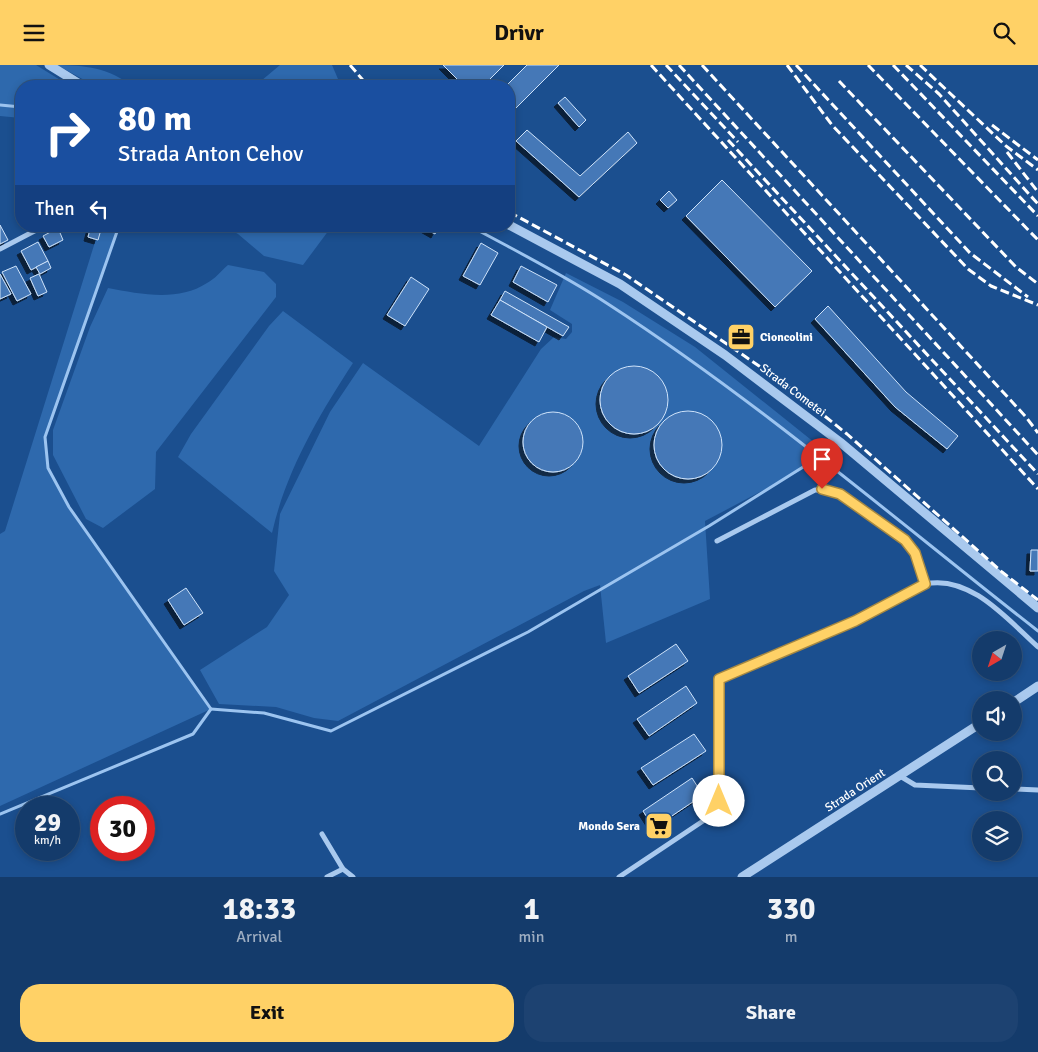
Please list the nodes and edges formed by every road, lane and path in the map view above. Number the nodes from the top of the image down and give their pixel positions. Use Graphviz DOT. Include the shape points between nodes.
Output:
graph roads {
  1 [pos="49,65"];
  2 [pos="73,80"];
  3 [pos="515,228"];
  4 [pos="33,232"];
  5 [pos="0,249"];
  6 [pos="717,541"];
  7 [pos="925,584"];
  8 [pos="1038,608"];
  9 [pos="1038,647"];
  10 [pos="1038,686"];
  11 [pos="1022,696"];
  12 [pos="972,729"];
  13 [pos="900,776"];
  14 [pos="972,788"];
  15 [pos="1022,789"];
  16 [pos="1038,790"];
  17 [pos="322,835"];
  18 [pos="343,869"];
  19 [pos="627,871"];
  20 [pos="327,877"];
  21 [pos="353,877"];
  22 [pos="618,877"];
  23 [pos="631,877"];
  24 [pos="742,877"];
  1 -- 2 [label="street"];
  3 -- 8 [label="street, Strada Cometei" via="620,284 747,371 840,442"];
  4 -- 5 [label="street"];
  6 -- 7 [label="street" via="815,490 832,490 911,546"];
  7 -- 9 [label="street" via="941,581 962,587 982,599"];
  7 -- 19 [label="street" via="855,621 719,679 718,808 710,817"];
  10 -- 11 [label="street"];
  12 -- 13 [label="street, Strada Orient"];
  13 -- 14 [label="street" via="915,785"];
  13 -- 24 [label="street, Strada Orient"];
  15 -- 16 [label="street"];
  17 -- 18 [label="street"];
  18 -- 20 [label="street"];
  18 -- 21 [label="street"];
  19 -- 22 [label="street"];
  19 -- 23 [label="street"];
}
